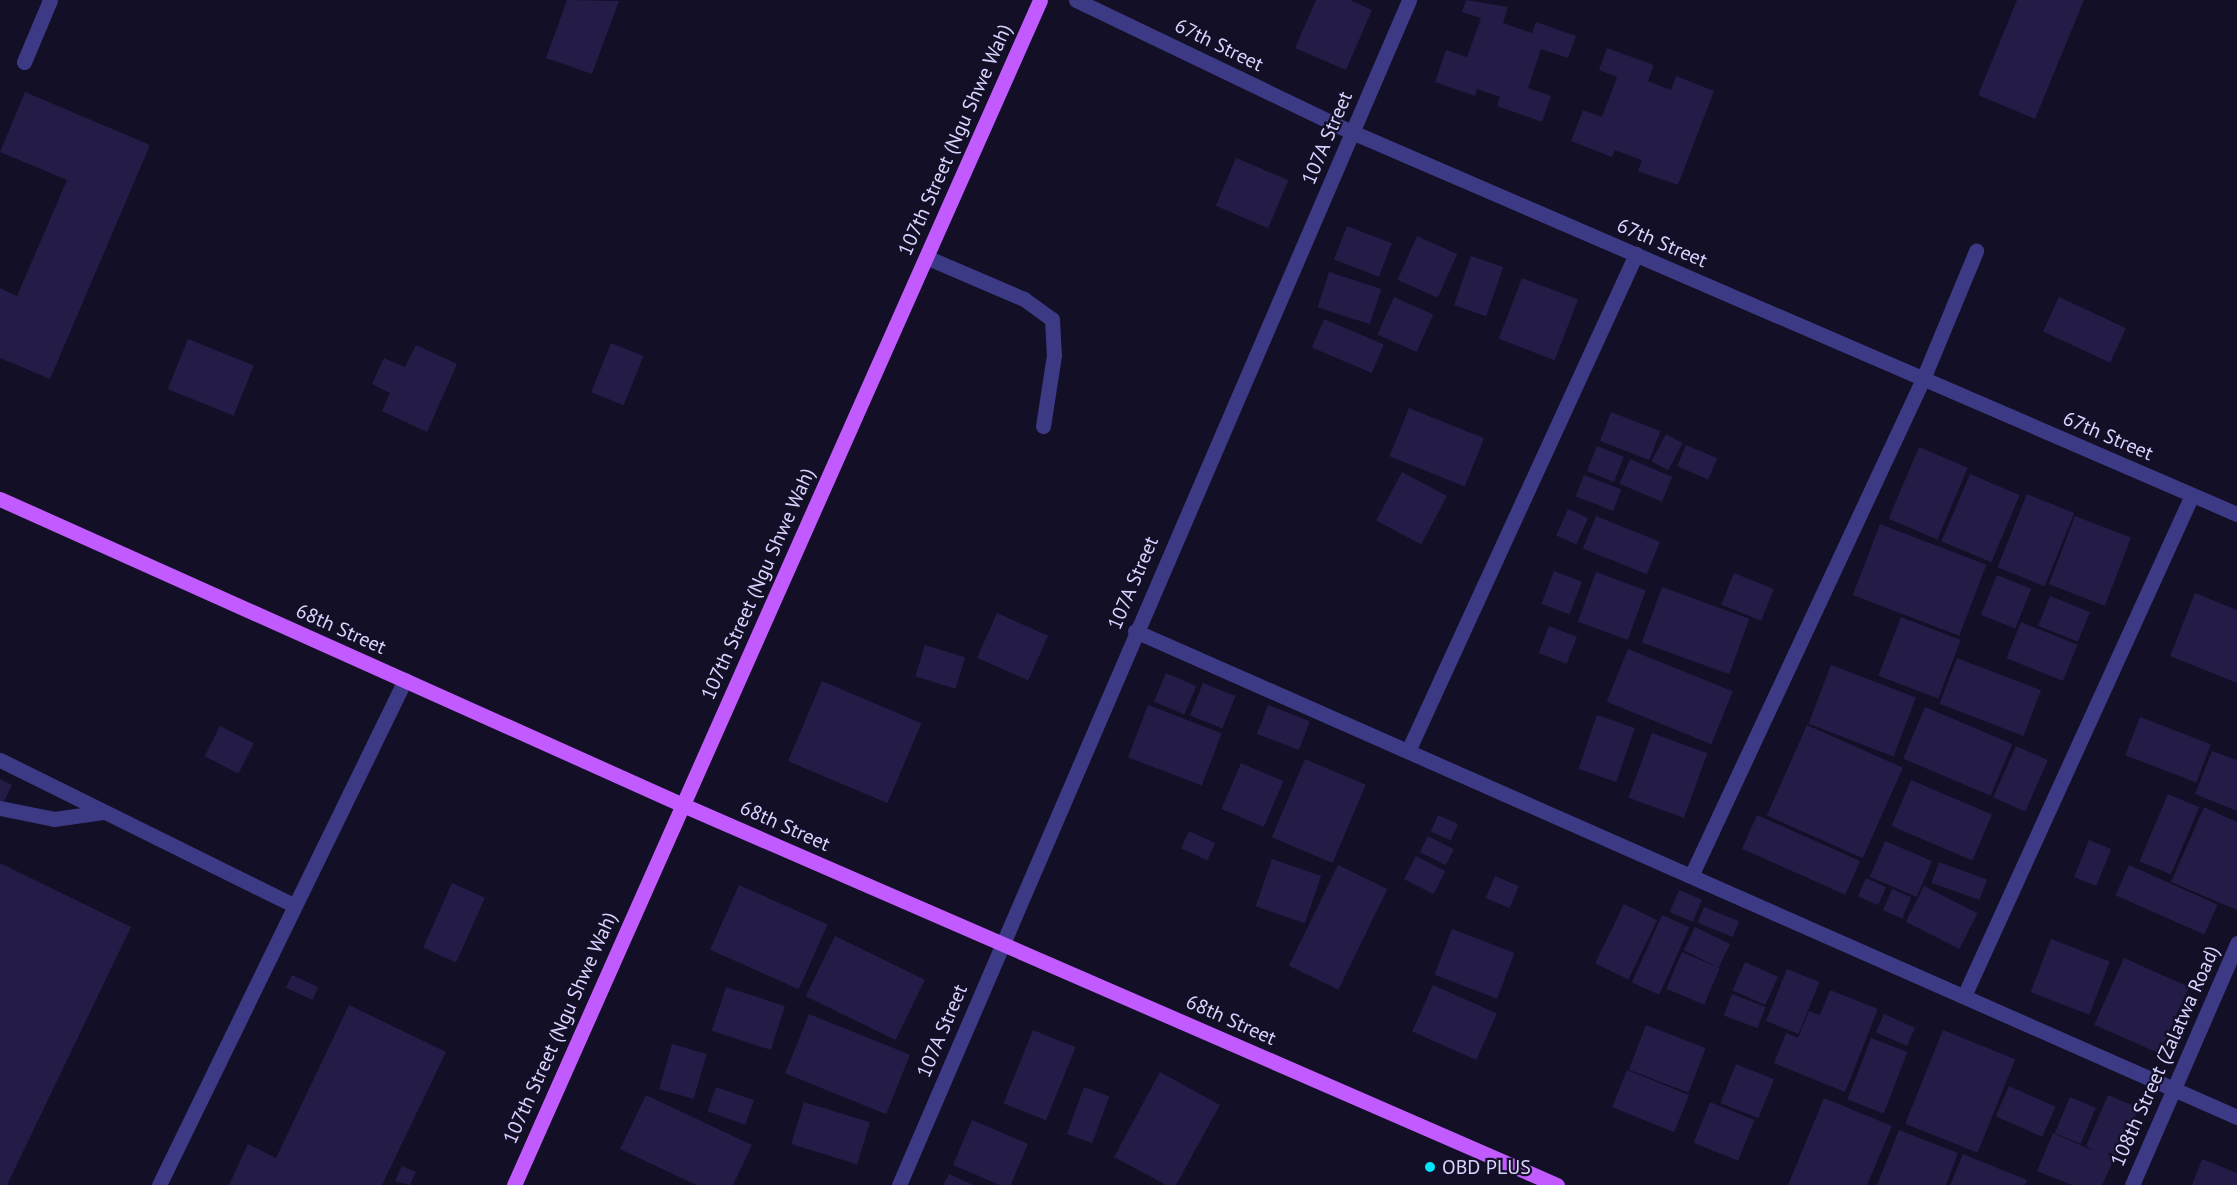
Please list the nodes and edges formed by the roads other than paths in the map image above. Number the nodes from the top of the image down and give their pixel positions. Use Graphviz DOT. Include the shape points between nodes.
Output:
graph roads {
  1 [pos="50,0"];
  2 [pos="1040,0"];
  3 [pos="1076,0"];
  4 [pos="1409,0"];
  5 [pos="24,62"];
  6 [pos="1352,132"];
  7 [pos="1976,251"];
  8 [pos="1636,254"];
  9 [pos="926,257"];
  10 [pos="1923,379"];
  11 [pos="1043,426"];
  12 [pos="2192,495"];
  13 [pos="0,499"];
  14 [pos="2237,514"];
  15 [pos="1135,631"];
  16 [pos="405,680"];
  17 [pos="1408,751"];
  18 [pos="0,760"];
  19 [pos="683,805"];
  20 [pos="0,808"];
  21 [pos="104,812"];
  22 [pos="1691,876"];
  23 [pos="292,905"];
  24 [pos="2237,943"];
  25 [pos="1002,944"];
  26 [pos="1964,996"];
  27 [pos="2174,1089"];
  28 [pos="2237,1117"];
  29 [pos="159,1185"];
  30 [pos="514,1185"];
  31 [pos="899,1185"];
  32 [pos="1557,1185"];
  33 [pos="2132,1185"];
  1 -- 5 [label="street"];
  2 -- 9 [label="main road, 107th Street (Ngu Shwe Wah)"];
  3 -- 6 [label="street, 67th Street"];
  4 -- 6 [label="street, 107A Street"];
  6 -- 8 [label="street, 67th Street"];
  6 -- 15 [label="street, 107A Street"];
  7 -- 10 [label="street"];
  8 -- 10 [label="street, 67th Street"];
  8 -- 17 [label="street"];
  9 -- 11 [label="street" via="1024,299 1052,319 1054,355"];
  9 -- 19 [label="main road, 107th Street (Ngu Shwe Wah)"];
  10 -- 12 [label="street, 67th Street"];
  10 -- 22 [label="street"];
  12 -- 14 [label="street, 67th Street"];
  12 -- 26 [label="street"];
  13 -- 16 [label="main road, 68th Street"];
  15 -- 17 [label="street"];
  15 -- 25 [label="street, 107A Street"];
  16 -- 19 [label="main road, 68th Street"];
  16 -- 23 [label="street"];
  17 -- 22 [label="street"];
  18 -- 21 [label="street"];
  19 -- 25 [label="main road, 68th Street"];
  19 -- 30 [label="main road, 107th Street (Ngu Shwe Wah)"];
  20 -- 21 [label="street" via="54,819"];
  21 -- 23 [label="street"];
  22 -- 26 [label="street"];
  23 -- 29 [label="street"];
  24 -- 27 [label="street, 108th Street (Zalatwa Road)"];
  25 -- 31 [label="street, 107A Street"];
  25 -- 32 [label="main road, 68th Street"];
  26 -- 27 [label="street"];
  27 -- 28 [label="street"];
  27 -- 33 [label="street, 108th Street (Zalatwa Road)"];
}
